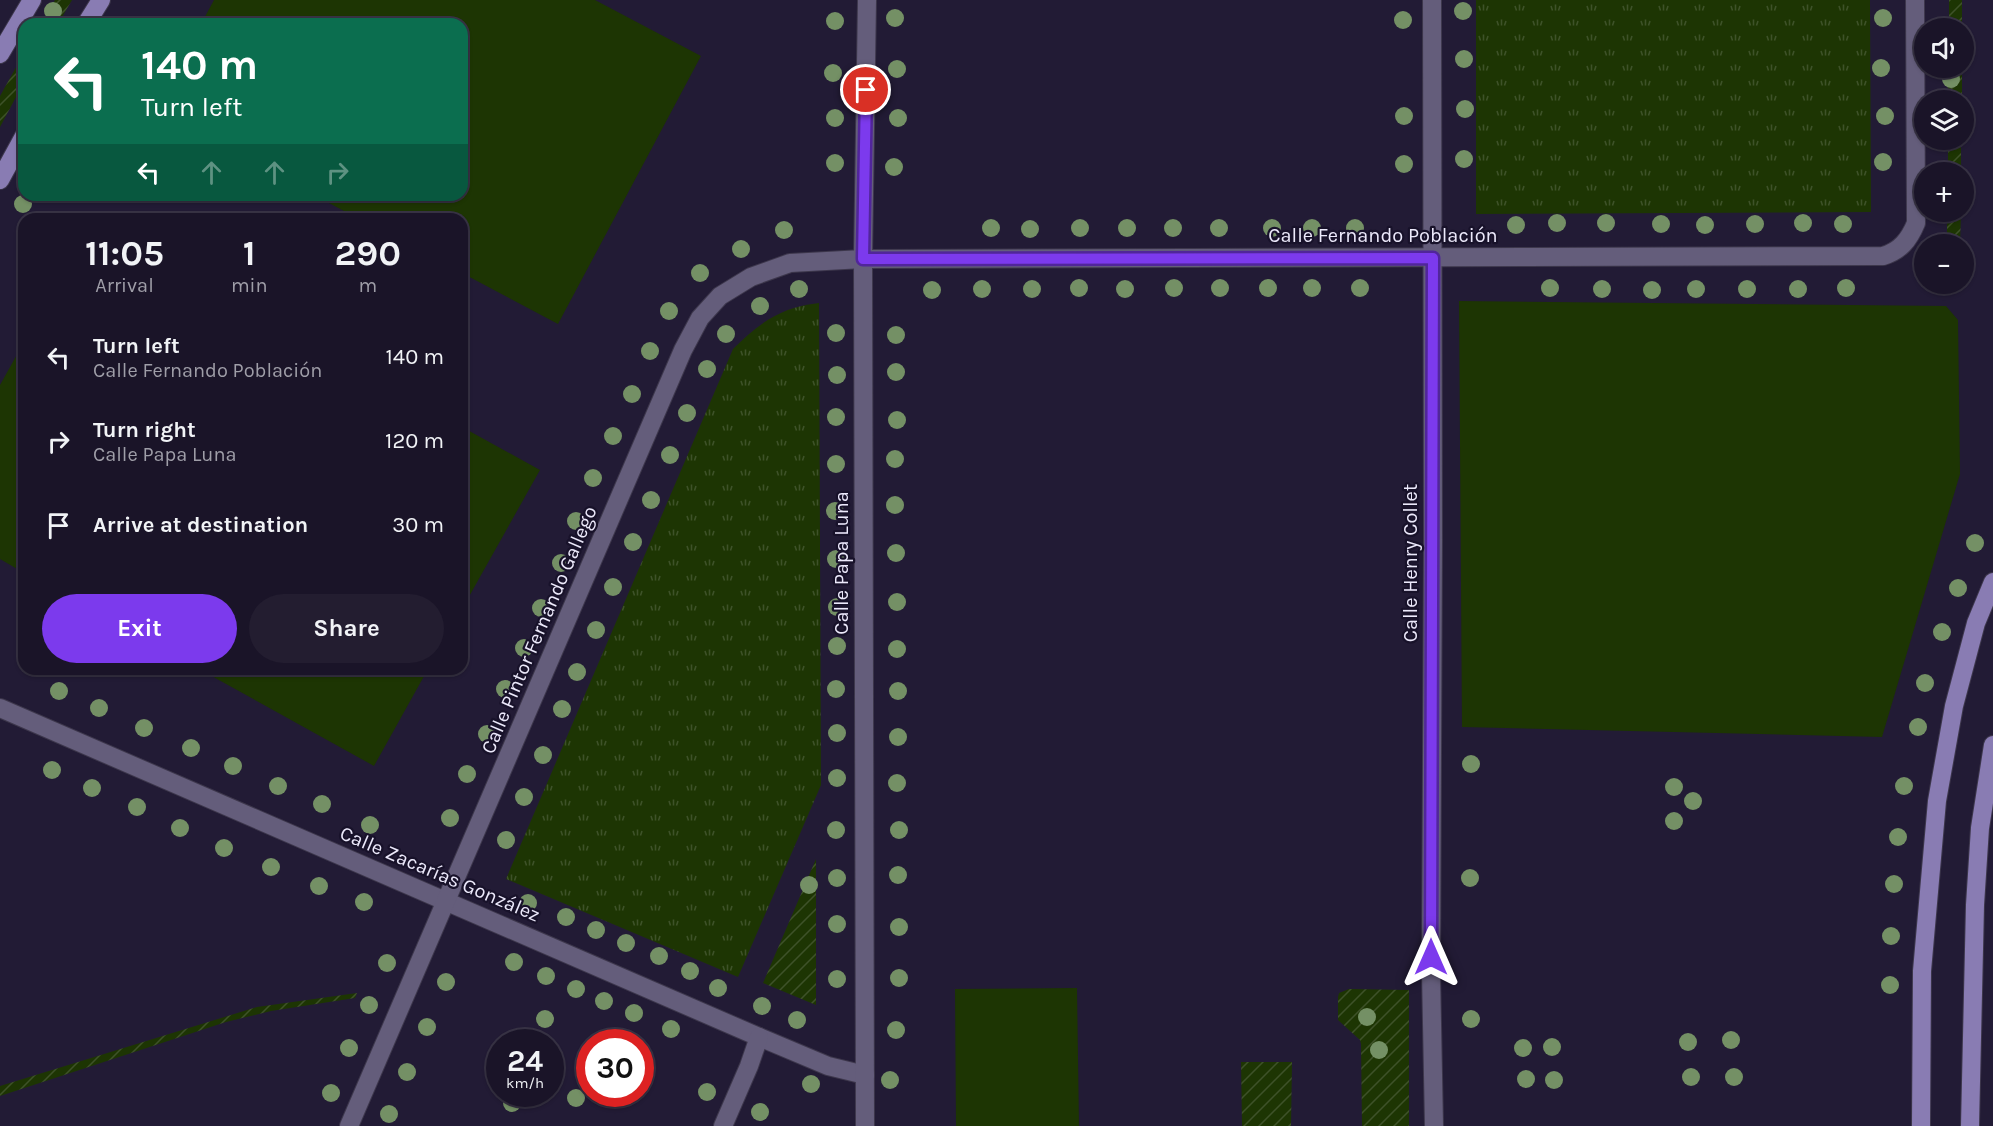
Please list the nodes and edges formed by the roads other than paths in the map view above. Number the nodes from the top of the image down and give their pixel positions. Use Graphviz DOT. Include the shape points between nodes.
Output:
graph roads {
  1 [pos="32,0"];
  2 [pos="101,0"];
  3 [pos="867,0"];
  4 [pos="1432,0"];
  5 [pos="1915,0"];
  6 [pos="21,18"];
  7 [pos="90,18"];
  8 [pos="18,24"];
  9 [pos="0,54"];
  10 [pos="18,147"];
  11 [pos="0,180"];
  12 [pos="1433,258"];
  13 [pos="863,259"];
  14 [pos="1993,582"];
  15 [pos="0,708"];
  16 [pos="1993,745"];
  17 [pos="446,902"];
  18 [pos="759,1037"];
  19 [pos="865,1075"];
  20 [pos="349,1126"];
  21 [pos="723,1126"];
  22 [pos="865,1126"];
  23 [pos="1434,1126"];
  24 [pos="1921,1126"];
  25 [pos="1970,1126"];
  1 -- 6 [label="main road"];
  2 -- 7 [label="main road"];
  3 -- 13 [label="street, Calle Papa Luna"];
  4 -- 12 [label="street, Calle Henry Collet"];
  5 -- 12 [label="street, Calle Fernando Población" via="1916,223 1911,237 1893,253"];
  8 -- 9 [label="main road"];
  10 -- 11 [label="main road"];
  12 -- 13 [label="street, Calle Fernando Población"];
  12 -- 23 [label="street, Calle Henry Collet"];
  13 -- 17 [label="street, Calle Pintor Fernando Gallego" via="790,263 751,277 720,296 700,318 682,350"];
  13 -- 19 [label="street, Calle Papa Luna"];
  14 -- 24 [label="main road" via="1976,623 1937,801 1922,970"];
  15 -- 17 [label="street, Calle Zacarías González"];
  16 -- 25 [label="main road" via="1980,828 1975,905"];
  17 -- 18 [label="street, Calle Zacarías González"];
  17 -- 20 [label="street, Calle Pintor Fernando Gallego"];
  18 -- 19 [label="street, Calle Zacarías González" via="828,1066"];
  18 -- 21 [label="street"];
  19 -- 22 [label="street, Calle Papa Luna"];
}
